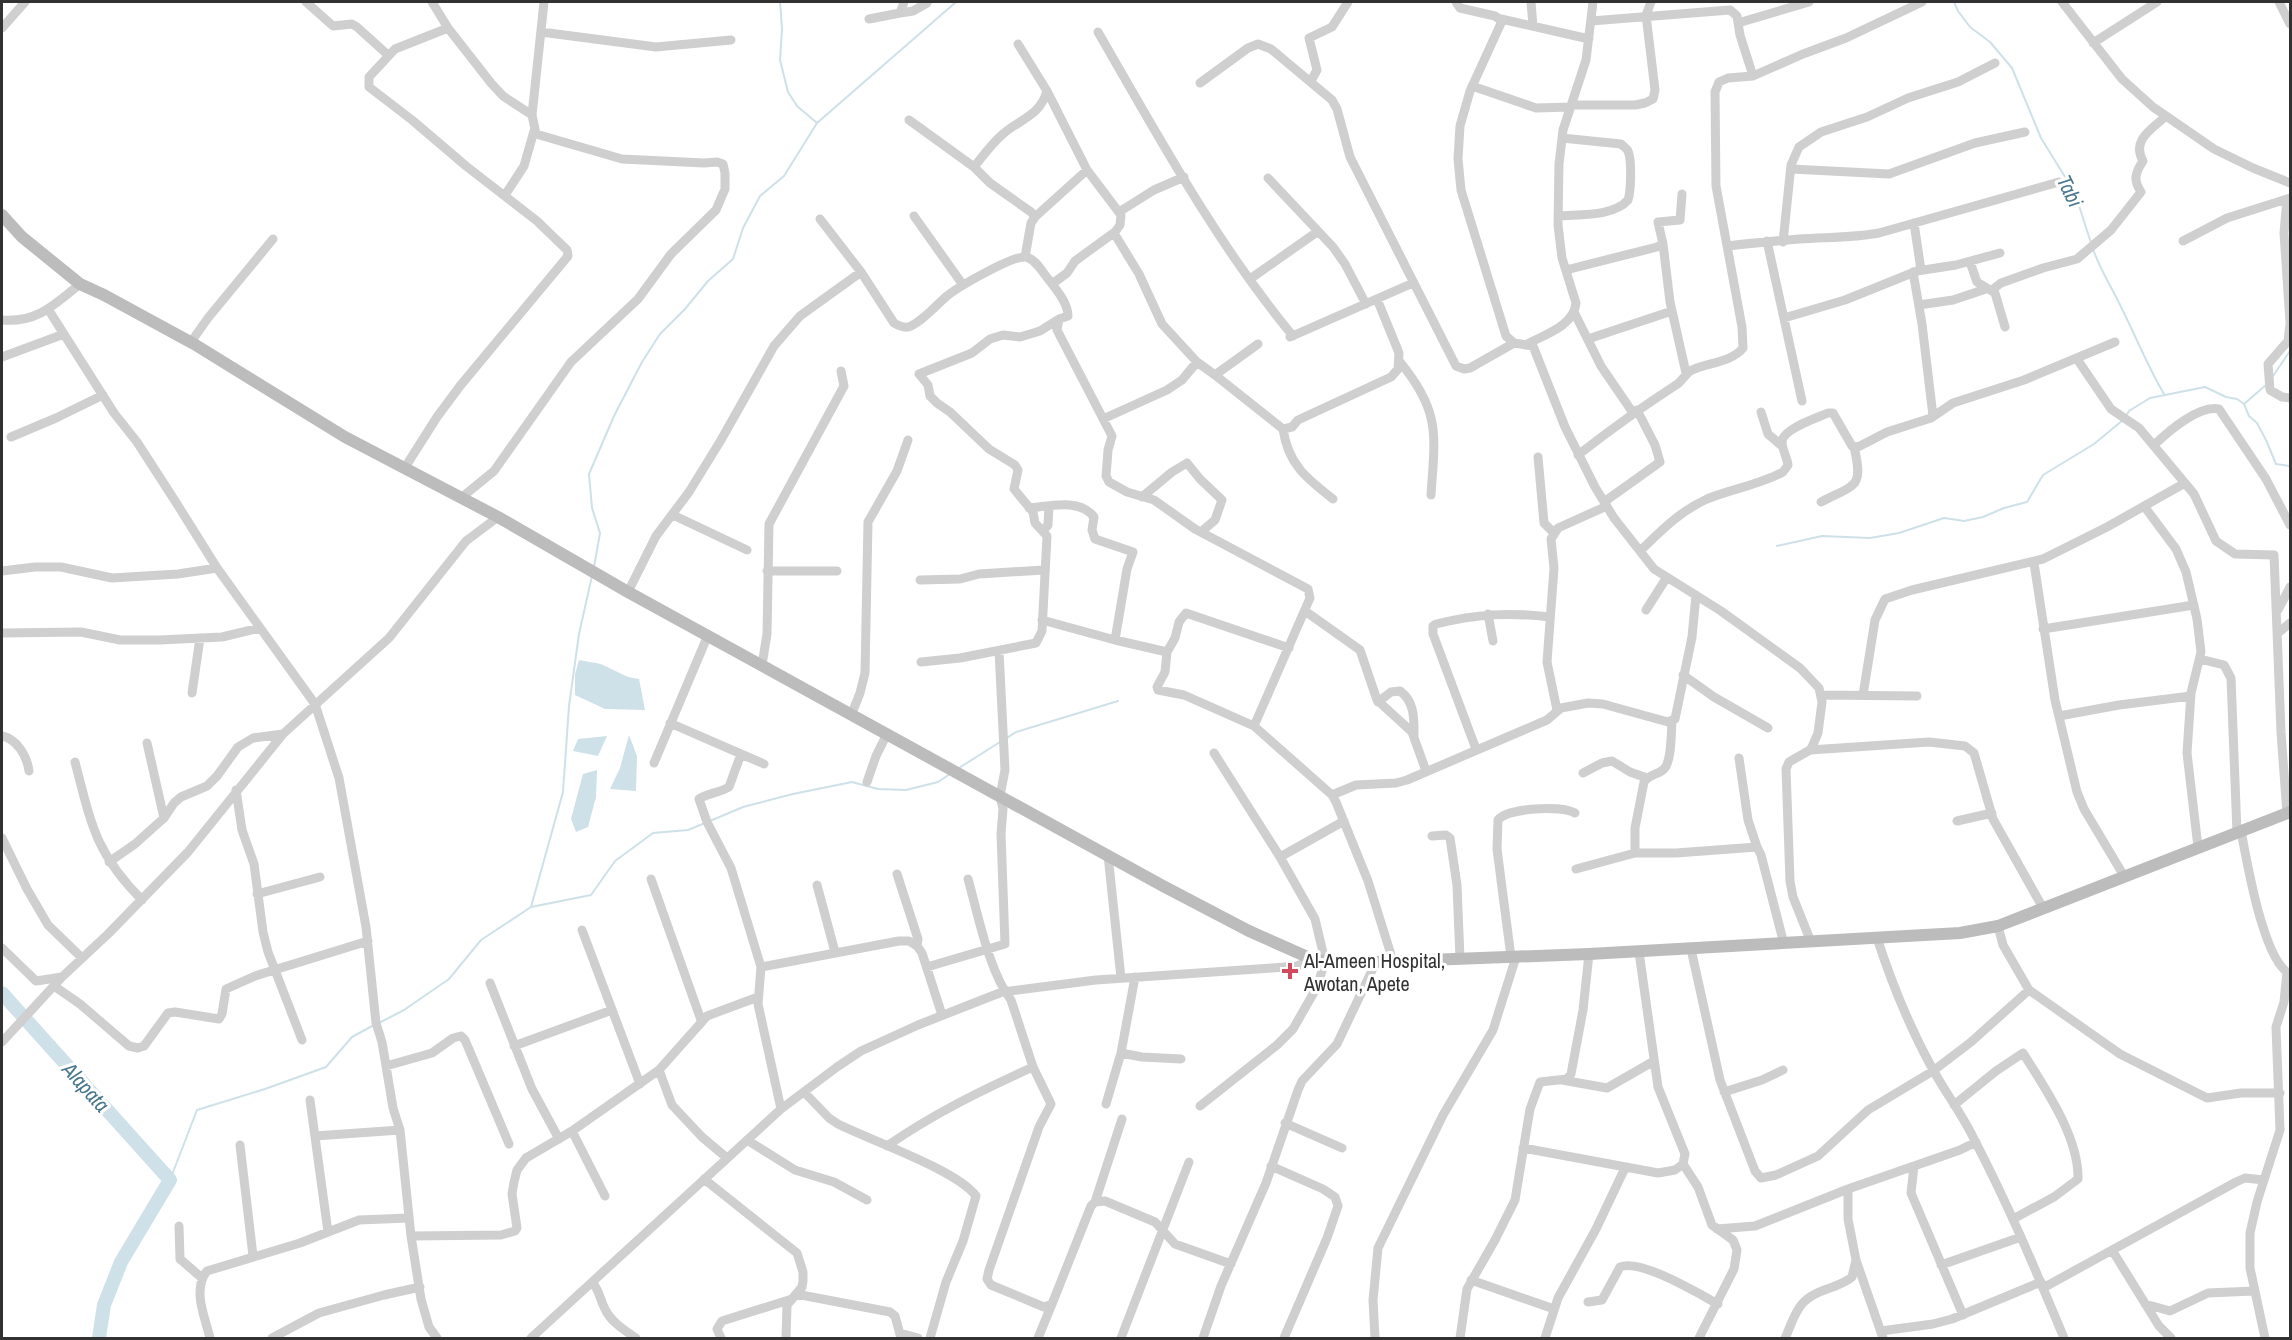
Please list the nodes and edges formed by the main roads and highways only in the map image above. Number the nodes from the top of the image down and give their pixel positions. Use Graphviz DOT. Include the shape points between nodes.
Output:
graph roads {
  1 [pos="2,214"];
  2 [pos="2289,813"];
  1 -- 2 [label="main road" via="22,237 80,284 191,342 321,423 1108,855 1249,931 1312,959 1376,962 1640,952 1960,933 1998,926"];
}
